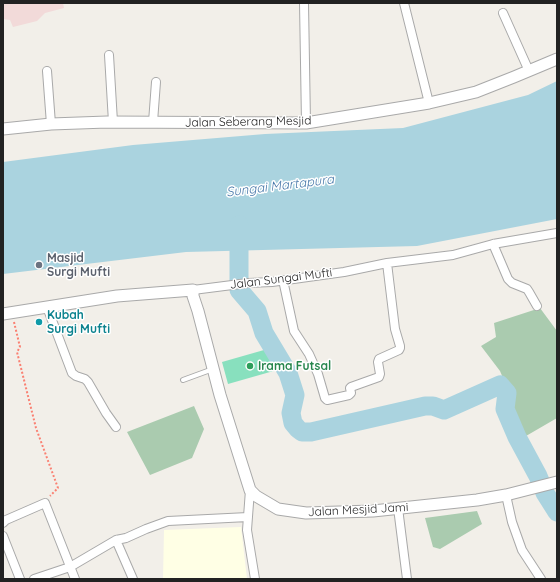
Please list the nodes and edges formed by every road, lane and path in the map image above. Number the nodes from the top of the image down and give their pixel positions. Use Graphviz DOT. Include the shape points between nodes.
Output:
graph roads {
  1 [pos="304,3"];
  2 [pos="404,3"];
  3 [pos="503,13"];
  4 [pos="109,55"];
  5 [pos="557,59"];
  6 [pos="529,71"];
  7 [pos="47,72"];
  8 [pos="156,82"];
  9 [pos="429,103"];
  10 [pos="114,122"];
  11 [pos="153,122"];
  12 [pos="306,123"];
  13 [pos="51,124"];
  14 [pos="3,129"];
  15 [pos="557,233"];
  16 [pos="493,244"];
  17 [pos="387,263"];
  18 [pos="283,280"];
  19 [pos="193,290"];
  20 [pos="537,306"];
  21 [pos="47,307"];
  22 [pos="7,313"];
  23 [pos="213,369"];
  24 [pos="183,380"];
  25 [pos="116,427"];
  26 [pos="557,482"];
  27 [pos="250,490"];
  28 [pos="506,495"];
  29 [pos="45,503"];
  30 [pos="398,508"];
  31 [pos="248,517"];
  32 [pos="3,523"];
  33 [pos="3,536"];
  34 [pos="116,540"];
  35 [pos="70,567"];
  36 [pos="20,579"];
  37 [pos="34,579"];
  38 [pos="75,579"];
  39 [pos="133,579"];
  40 [pos="255,579"];
  41 [pos="407,579"];
  42 [pos="541,579"];
  1 -- 12 [label="street"];
  2 -- 9 [label="street"];
  3 -- 6 [label="street"];
  4 -- 10 [label="street"];
  5 -- 6 [label="street, Jalan Seberang Mesjid"];
  6 -- 9 [label="street, Jalan Seberang Mesjid" via="476,92"];
  7 -- 13 [label="street"];
  8 -- 11 [label="street"];
  9 -- 12 [label="street, Jalan Seberang Mesjid"];
  10 -- 11 [label="street, Jalan Seberang Mesjid"];
  10 -- 13 [label="street, Jalan Seberang Mesjid"];
  11 -- 12 [label="street, Jalan Seberang Mesjid"];
  13 -- 14 [label="street, Jalan Seberang Mesjid"];
  15 -- 16 [label="street, Jalan Sungai Mufti"];
  16 -- 17 [label="street, Jalan Sungai Mufti" via="453,255"];
  16 -- 20 [label="street" via="508,280 527,289"];
  17 -- 18 [label="street, Jalan Sungai Mufti"];
  17 -- 18 [label="street" via="395,329 400,348 379,359 379,378 350,387 349,395 327,400 309,354 294,331"];
  18 -- 19 [label="street, Jalan Sungai Mufti"];
  19 -- 21 [label="street, Jalan Sungai Mufti" via="117,296"];
  19 -- 23 [label="street"];
  21 -- 22 [label="street, Jalan Sungai Mufti"];
  21 -- 25 [label="street" via="72,373 88,382"];
  22 -- 29 [label="path" via="20,347 17,352 36,428 58,488"];
  23 -- 24 [label="lane"];
  23 -- 27 [label="street"];
  26 -- 28 [label="street, Jalan Mesjid Jami"];
  27 -- 30 [label="street, Jalan Mesjid Jami" via="278,509 306,513"];
  27 -- 31 [label="street"];
  28 -- 30 [label="street, Jalan Mesjid Jami"];
  28 -- 42 [label="street" via="522,550"];
  29 -- 32 [label="street"];
  29 -- 35 [label="street"];
  30 -- 41 [label="street"];
  31 -- 34 [label="street" via="168,521"];
  31 -- 40 [label="street" via="246,530"];
  33 -- 36 [label="street"];
  34 -- 35 [label="street"];
  34 -- 39 [label="street"];
  35 -- 37 [label="street"];
  35 -- 38 [label="street"];
}
